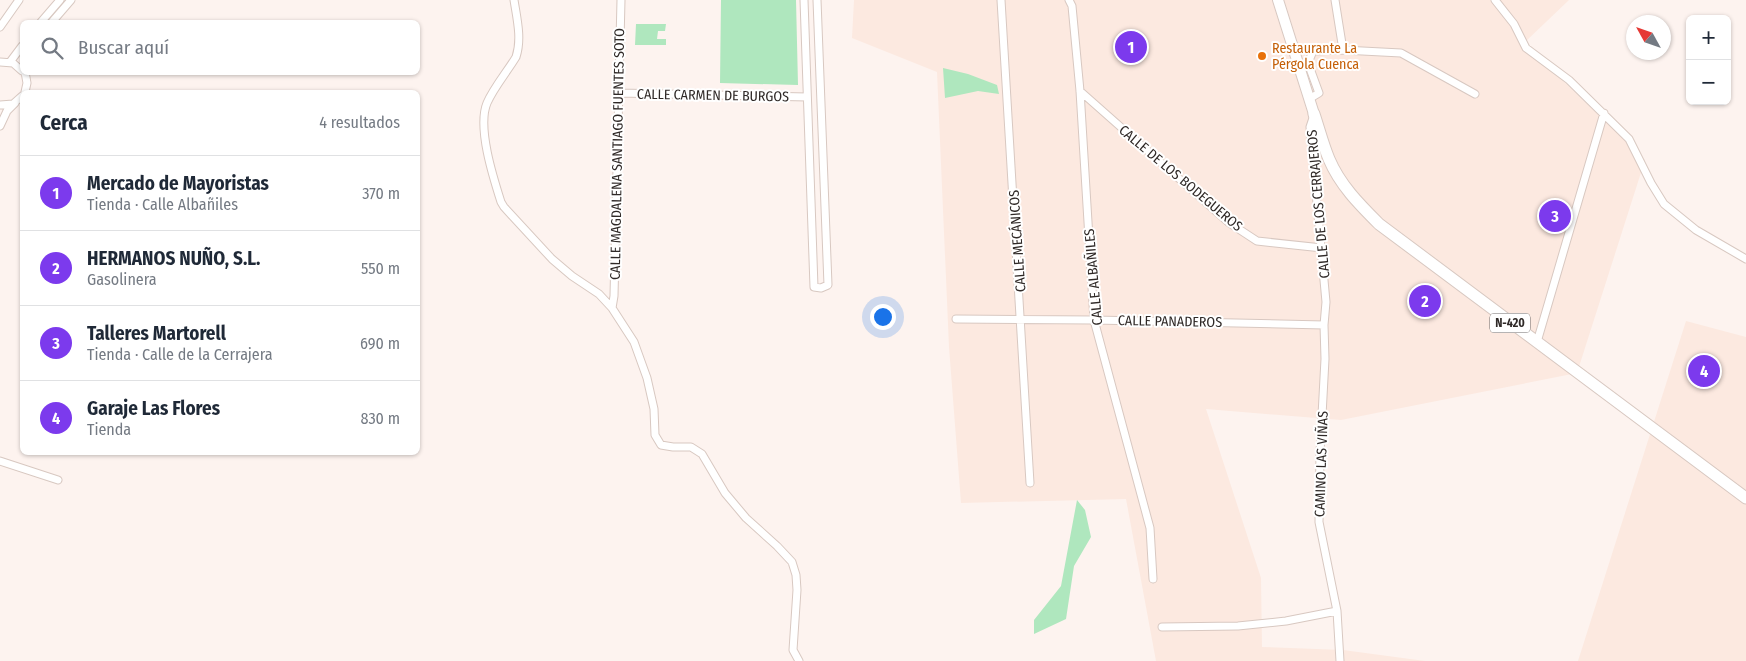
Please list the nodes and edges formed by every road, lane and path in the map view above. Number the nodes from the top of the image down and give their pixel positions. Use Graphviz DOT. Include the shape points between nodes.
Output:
graph roads {
  1 [pos="19,0"];
  2 [pos="60,0"];
  3 [pos="71,0"];
  4 [pos="514,0"];
  5 [pos="621,0"];
  6 [pos="804,0"];
  7 [pos="817,0"];
  8 [pos="1001,0"];
  9 [pos="1069,0"];
  10 [pos="1278,0"];
  11 [pos="1335,0"];
  12 [pos="1495,0"];
  13 [pos="43,20"];
  14 [pos="54,20"];
  15 [pos="0,27"];
  16 [pos="20,49"];
  17 [pos="1343,50"];
  18 [pos="0,62"];
  19 [pos="10,62"];
  20 [pos="20,69"];
  21 [pos="24,75"];
  22 [pos="25,90"];
  23 [pos="1080,91"];
  24 [pos="618,93"];
  25 [pos="1475,94"];
  26 [pos="807,97"];
  27 [pos="20,98"];
  28 [pos="1309,99"];
  29 [pos="15,103"];
  30 [pos="0,105"];
  31 [pos="1604,113"];
  32 [pos="1314,114"];
  33 [pos="0,126"];
  34 [pos="1322,248"];
  35 [pos="1746,258"];
  36 [pos="612,308"];
  37 [pos="956,319"];
  38 [pos="1021,319"];
  39 [pos="1094,320"];
  40 [pos="1324,325"];
  41 [pos="1537,342"];
  42 [pos="0,461"];
  43 [pos="58,480"];
  44 [pos="1030,483"];
  45 [pos="1746,498"];
  46 [pos="1153,579"];
  47 [pos="1337,611"];
  48 [pos="1162,627"];
  49 [pos="799,661"];
  50 [pos="1340,661"];
  1 -- 15 [label="street"];
  2 -- 13 [label="street"];
  3 -- 14 [label="street"];
  4 -- 36 [label="street" via="519,49 488,102 484,117 498,194 504,207 552,259 599,294"];
  5 -- 24 [label="street, CALLE MAGDALENA SANTIAGO FUENTES SOTO"];
  6 -- 26 [label="street"];
  7 -- 26 [label="street" via="828,285 821,288 814,287"];
  8 -- 38 [label="street, CALLE MECÁNICOS"];
  9 -- 23 [label="street, CALLE ALBAÑILES"];
  10 -- 28 [label="main road, CALLE DE LOS CERRAJEROS"];
  11 -- 17 [label="street"];
  12 -- 31 [label="street" via="1514,24 1526,48 1569,80"];
  16 -- 19 [label="street"];
  17 -- 25 [label="street" via="1401,52"];
  17 -- 28 [label="street" via="1313,51 1308,63 1319,93"];
  18 -- 19 [label="street"];
  19 -- 20 [label="street"];
  21 -- 22 [label="street"];
  23 -- 34 [label="street, CALLE DE LOS BODEGUEROS" via="1228,222 1257,241"];
  23 -- 39 [label="street, CALLE ALBAÑILES"];
  24 -- 26 [label="street, CALLE CARMEN DE BURGOS"];
  24 -- 36 [label="street, CALLE MAGDALENA SANTIAGO FUENTES SOTO"];
  27 -- 29 [label="street"];
  28 -- 32 [label="main road, CALLE DE LOS CERRAJEROS"];
  29 -- 30 [label="street"];
  29 -- 33 [label="street"];
  31 -- 35 [label="street" via="1629,139 1664,204 1696,230"];
  31 -- 41 [label="street"];
  32 -- 34 [label="street, CALLE DE LOS CERRAJEROS" via="1310,128"];
  32 -- 41 [label="highway, N-420" via="1329,159 1358,204 1379,224"];
  34 -- 40 [label="street, CALLE DE LOS CERRAJEROS" via="1326,302"];
  36 -- 49 [label="street" via="634,342 647,378 654,409 655,435 661,445 691,447 702,454 725,493 792,562 797,590 793,650"];
  37 -- 38 [label="street, CALLE PANADEROS"];
  38 -- 39 [label="street, CALLE PANADEROS"];
  38 -- 44 [label="street, CALLE MECÁNICOS"];
  39 -- 40 [label="street, CALLE PANADEROS"];
  39 -- 46 [label="street, CALLE ALBAÑILES" via="1150,528"];
  40 -- 47 [label="street, CAMINO LAS VIÑAS" via="1319,522"];
  41 -- 45 [label="highway, N-420"];
  42 -- 43 [label="street"];
  47 -- 48 [label="street" via="1238,626"];
  47 -- 50 [label="street, CAMINO LAS VIÑAS"];
}
